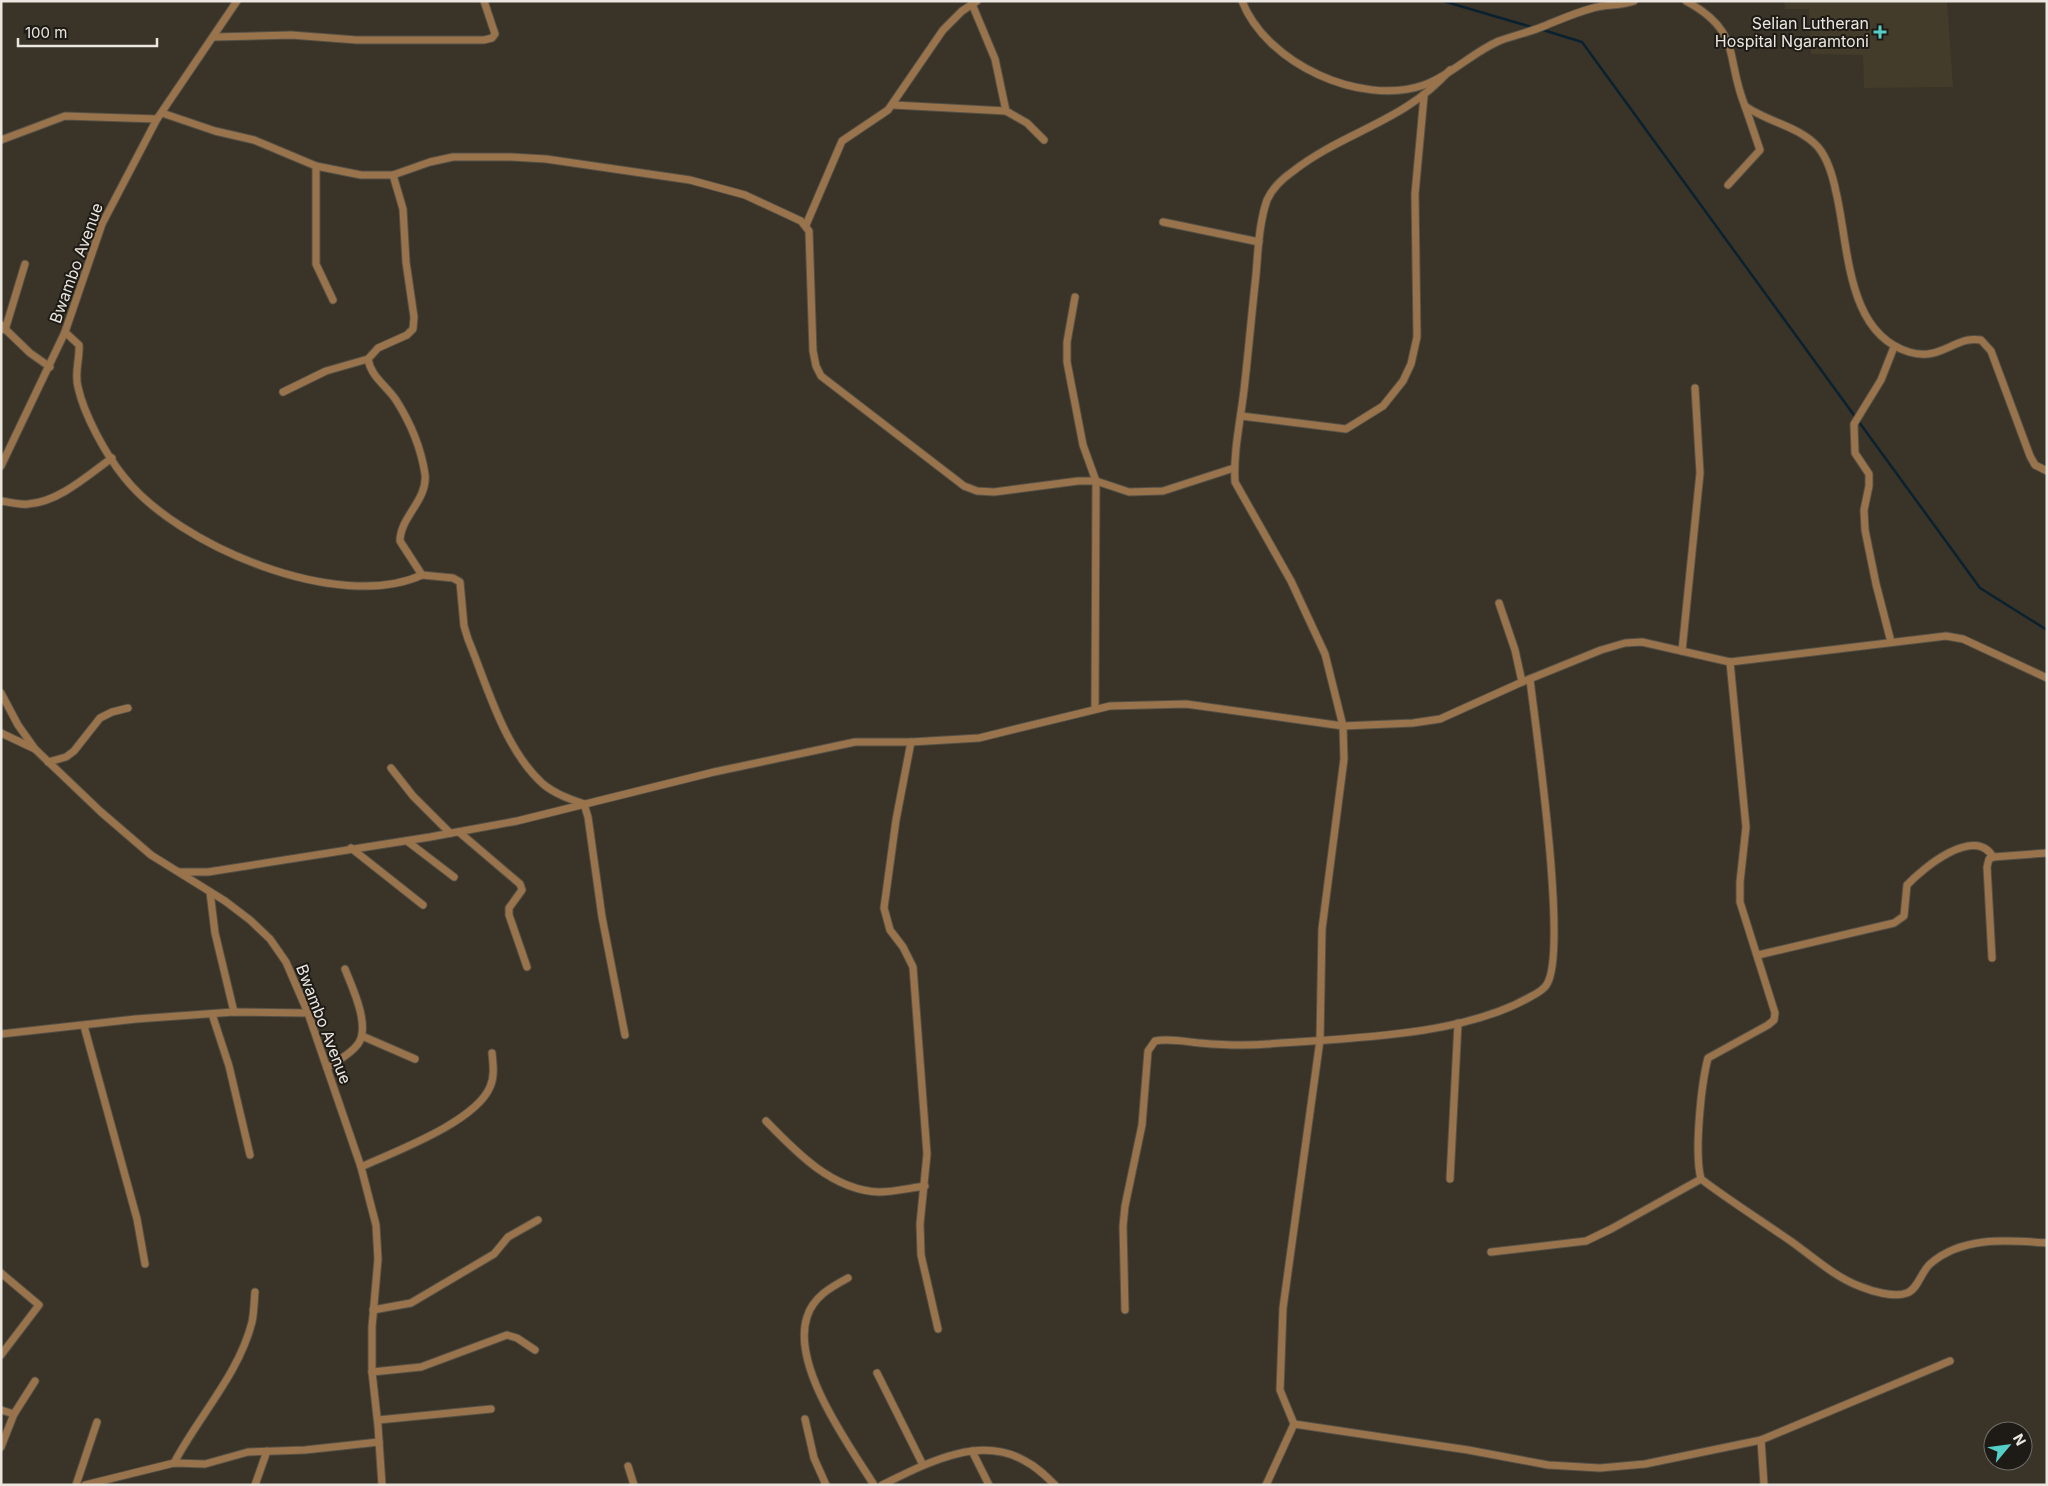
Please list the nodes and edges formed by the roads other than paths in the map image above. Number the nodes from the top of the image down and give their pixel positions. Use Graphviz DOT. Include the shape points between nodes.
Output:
graph roads {
  1 [pos="237,1"];
  2 [pos="484,1"];
  3 [pos="1240,1"];
  4 [pos="1634,1"];
  5 [pos="1686,1"];
  6 [pos="975,3"];
  7 [pos="214,37"];
  8 [pos="1450,70"];
  9 [pos="1424,96"];
  10 [pos="893,105"];
  11 [pos="1745,106"];
  12 [pos="1006,111"];
  13 [pos="160,116"];
  14 [pos="1,140"];
  15 [pos="1044,140"];
  16 [pos="316,166"];
  17 [pos="393,175"];
  18 [pos="1728,185"];
  19 [pos="1164,222"];
  20 [pos="806,225"];
  21 [pos="1259,242"];
  22 [pos="25,264"];
  23 [pos="1075,297"];
  24 [pos="333,300"];
  25 [pos="3,328"];
  26 [pos="65,332"];
  27 [pos="1894,347"];
  28 [pos="368,359"];
  29 [pos="50,367"];
  30 [pos="1695,388"];
  31 [pos="284,392"];
  32 [pos="1241,416"];
  33 [pos="112,458"];
  34 [pos="1,466"];
  35 [pos="1234,468"];
  36 [pos="2047,471"];
  37 [pos="1096,481"];
  38 [pos="1,501"];
  39 [pos="422,575"];
  40 [pos="1499,603"];
  41 [pos="1891,642"];
  42 [pos="1682,651"];
  43 [pos="1730,662"];
  44 [pos="2047,678"];
  45 [pos="1530,680"];
  46 [pos="1522,682"];
  47 [pos="1,693"];
  48 [pos="128,708"];
  49 [pos="1095,708"];
  50 [pos="1343,726"];
  51 [pos="1,733"];
  52 [pos="911,742"];
  53 [pos="35,749"];
  54 [pos="48,762"];
  55 [pos="391,768"];
  56 [pos="584,804"];
  57 [pos="459,832"];
  58 [pos="450,833"];
  59 [pos="407,841"];
  60 [pos="351,848"];
  61 [pos="2047,853"];
  62 [pos="1993,857"];
  63 [pos="179,872"];
  64 [pos="454,876"];
  65 [pos="210,892"];
  66 [pos="423,905"];
  67 [pos="1758,955"];
  68 [pos="1992,958"];
  69 [pos="527,967"];
  70 [pos="344,969"];
  71 [pos="234,1012"];
  72 [pos="308,1013"];
  73 [pos="212,1014"];
  74 [pos="1458,1023"];
  75 [pos="84,1026"];
  76 [pos="1,1034"];
  77 [pos="625,1035"];
  78 [pos="362,1036"];
  79 [pos="1320,1040"];
  80 [pos="492,1053"];
  81 [pos="415,1060"];
  82 [pos="327,1068"];
  83 [pos="766,1121"];
  84 [pos="250,1155"];
  85 [pos="361,1167"];
  86 [pos="1450,1179"];
  87 [pos="1701,1179"];
  88 [pos="925,1186"];
  89 [pos="538,1220"];
  90 [pos="2047,1243"];
  91 [pos="1491,1252"];
  92 [pos="145,1264"];
  93 [pos="1,1272"];
  94 [pos="848,1278"];
  95 [pos="255,1292"];
  96 [pos="373,1310"];
  97 [pos="1125,1310"];
  98 [pos="938,1329"];
  99 [pos="535,1350"];
  100 [pos="1,1355"];
  101 [pos="1950,1361"];
  102 [pos="372,1372"];
  103 [pos="877,1373"];
  104 [pos="35,1381"];
  105 [pos="492,1409"];
  106 [pos="1,1410"];
  107 [pos="14,1414"];
  108 [pos="805,1419"];
  109 [pos="378,1420"];
  110 [pos="97,1422"];
  111 [pos="1294,1424"];
  112 [pos="1761,1440"];
  113 [pos="379,1442"];
  114 [pos="1,1447"];
  115 [pos="266,1451"];
  116 [pos="972,1451"];
  117 [pos="174,1463"];
  118 [pos="923,1464"];
  119 [pos="628,1466"];
  120 [pos="123,1481"];
  121 [pos="76,1485"];
  122 [pos="85,1485"];
  123 [pos="255,1485"];
  124 [pos="382,1485"];
  125 [pos="634,1485"];
  126 [pos="826,1485"];
  127 [pos="874,1485"];
  128 [pos="882,1485"];
  129 [pos="989,1485"];
  130 [pos="1056,1485"];
  131 [pos="1266,1485"];
  132 [pos="1764,1485"];
  1 -- 7 [label="street, Bwambo Avenue"];
  2 -- 7 [label="street" via="495,34 484,40 357,40 291,35"];
  3 -- 8 [label="street" via="1255,28 1267,40 1295,60 1341,84 1377,91 1396,90 1425,85"];
  4 -- 8 [label="street" via="1594,7 1499,41"];
  5 -- 11 [label="street" via="1707,15 1729,43"];
  6 -- 10 [label="street" via="943,30"];
  6 -- 12 [label="street" via="995,58"];
  7 -- 13 [label="street, Bwambo Avenue"];
  8 -- 9 [label="street"];
  9 -- 21 [label="street" via="1330,148 1276,185 1267,200"];
  9 -- 32 [label="street" via="1415,194 1417,342 1403,381 1383,406 1346,429"];
  10 -- 12 [label="street"];
  10 -- 20 [label="street" via="842,141"];
  11 -- 18 [label="street" via="1760,150"];
  11 -- 27 [label="street" via="1806,137 1825,158 1833,179 1861,306 1875,331"];
  12 -- 15 [label="street" via="1027,123"];
  13 -- 14 [label="street" via="66,116"];
  13 -- 16 [label="street" via="254,140"];
  13 -- 26 [label="street, Bwambo Avenue" via="102,224"];
  16 -- 17 [label="street" via="361,175"];
  16 -- 24 [label="street" via="316,264"];
  17 -- 20 [label="street" via="453,157 546,159 690,180 745,195"];
  17 -- 28 [label="street" via="403,209 414,317 407,335 378,348"];
  19 -- 21 [label="street"];
  20 -- 37 [label="street" via="811,247 813,351 816,366 828,382 959,483 976,491"];
  21 -- 32 [label="street"];
  22 -- 25 [label="street"];
  23 -- 37 [label="street" via="1067,362 1083,445"];
  25 -- 29 [label="street"];
  26 -- 29 [label="street, Bwambo Avenue"];
  26 -- 33 [label="street" via="79,345 78,387 96,431"];
  27 -- 36 [label="street" via="1928,356 1966,340 1981,340 1991,351 2030,456 2035,465"];
  27 -- 41 [label="street" via="1881,380 1853,430 1855,453 1869,474 1864,520"];
  28 -- 31 [label="street" via="326,371"];
  28 -- 39 [label="street" via="370,369 395,398 409,422 420,451 425,476 423,489 402,527 400,541"];
  29 -- 34 [label="street, Bwambo Avenue"];
  30 -- 42 [label="street" via="1700,473"];
  32 -- 35 [label="street"];
  33 -- 38 [label="street" via="42,501 27,505"];
  33 -- 39 [label="street" via="136,491 170,520 205,540 274,570 353,586 404,582"];
  35 -- 37 [label="street" via="1163,491 1129,492"];
  35 -- 50 [label="street" via="1238,490 1292,581 1325,654"];
  37 -- 49 [label="street"];
  39 -- 56 [label="street" via="453,578 460,582 468,639 510,739 542,783 565,798"];
  40 -- 46 [label="street"];
  41 -- 43 [label="street"];
  41 -- 44 [label="street" via="1946,636 1963,639"];
  42 -- 43 [label="street"];
  42 -- 45 [label="street" via="1642,642 1625,643"];
  43 -- 67 [label="street" via="1746,827 1740,902"];
  45 -- 46 [label="street"];
  45 -- 74 [label="street" via="1546,820 1554,928 1552,970 1547,984 1523,1001"];
  46 -- 50 [label="street" via="1440,719"];
  47 -- 53 [label="street, Bwambo Avenue"];
  48 -- 54 [label="street" via="100,718 74,751"];
  49 -- 50 [label="street" via="1128,704 1186,704"];
  49 -- 52 [label="street" via="979,738"];
  50 -- 79 [label="street" via="1344,759 1322,929"];
  51 -- 53 [label="street"];
  52 -- 56 [label="street" via="855,742"];
  52 -- 88 [label="street" via="884,908 890,930 913,967 927,1154"];
  53 -- 54 [label="street, Bwambo Avenue"];
  54 -- 63 [label="street, Bwambo Avenue" via="132,840"];
  55 -- 58 [label="street" via="413,796"];
  56 -- 57 [label="street"];
  56 -- 77 [label="street"];
  57 -- 58 [label="street"];
  57 -- 69 [label="street" via="520,884 522,890 509,915"];
  58 -- 59 [label="street"];
  59 -- 60 [label="street"];
  59 -- 64 [label="street"];
  60 -- 63 [label="street" via="208,872"];
  60 -- 66 [label="street"];
  61 -- 62 [label="street"];
  62 -- 67 [label="street" via="1984,847 1967,846 1931,864 1907,885 1904,916 1899,921"];
  62 -- 68 [label="street" via="1987,867"];
  63 -- 65 [label="street, Bwambo Avenue"];
  65 -- 71 [label="street" via="215,933"];
  65 -- 72 [label="street, Bwambo Avenue" via="250,920 270,939 286,962"];
  67 -- 87 [label="street" via="1774,1005 1774,1020 1708,1058 1698,1160"];
  70 -- 78 [label="street" via="358,1005"];
  71 -- 72 [label="street"];
  71 -- 73 [label="street"];
  72 -- 82 [label="street, Bwambo Avenue"];
  73 -- 75 [label="street"];
  73 -- 84 [label="street" via="229,1066"];
  74 -- 79 [label="street"];
  74 -- 86 [label="street"];
  75 -- 76 [label="street"];
  75 -- 92 [label="street" via="137,1219"];
  78 -- 81 [label="street"];
  78 -- 82 [label="street" via="354,1049"];
  79 -- 97 [label="street" via="1261,1044 1170,1040 1152,1043 1148,1051 1142,1125 1123,1226"];
  79 -- 111 [label="street" via="1282,1308 1280,1390"];
  80 -- 85 [label="street" via="491,1086 474,1109"];
  82 -- 85 [label="street, Bwambo Avenue"];
  83 -- 88 [label="street" via="818,1170 840,1182 878,1192"];
  85 -- 96 [label="street, Bwambo Avenue" via="376,1225 378,1259"];
  87 -- 90 [label="street" via="1824,1265 1858,1286 1878,1292 1908,1293 1930,1264 1962,1246 1987,1241"];
  87 -- 91 [label="street" via="1586,1241"];
  88 -- 98 [label="street" via="920,1224 921,1255"];
  89 -- 96 [label="street" via="508,1237 494,1254 411,1303"];
  93 -- 100 [label="street" via="39,1304"];
  94 -- 127 [label="street" via="823,1292 814,1304 807,1317 806,1343 813,1378 822,1399"];
  95 -- 117 [label="street" via="252,1321 239,1354"];
  96 -- 102 [label="street, Bwambo Avenue"];
  99 -- 102 [label="street" via="507,1335 421,1367"];
  101 -- 112 [label="street"];
  102 -- 109 [label="street, Bwambo Avenue"];
  103 -- 118 [label="street"];
  104 -- 107 [label="street"];
  105 -- 109 [label="street"];
  106 -- 107 [label="street"];
  107 -- 114 [label="street"];
  108 -- 126 [label="street" via="814,1458"];
  109 -- 113 [label="street, Bwambo Avenue"];
  110 -- 121 [label="street"];
  111 -- 112 [label="street" via="1468,1450 1523,1462 1600,1468 1645,1464"];
  111 -- 131 [label="street"];
  112 -- 132 [label="street"];
  113 -- 115 [label="street"];
  113 -- 124 [label="street, Bwambo Avenue"];
  115 -- 117 [label="street" via="248,1452 205,1464"];
  115 -- 123 [label="street"];
  116 -- 118 [label="street"];
  116 -- 129 [label="street"];
  116 -- 130 [label="street" via="990,1450 1024,1460"];
  117 -- 120 [label="street"];
  118 -- 128 [label="street"];
  119 -- 125 [label="street"];
  120 -- 122 [label="street"];
}
